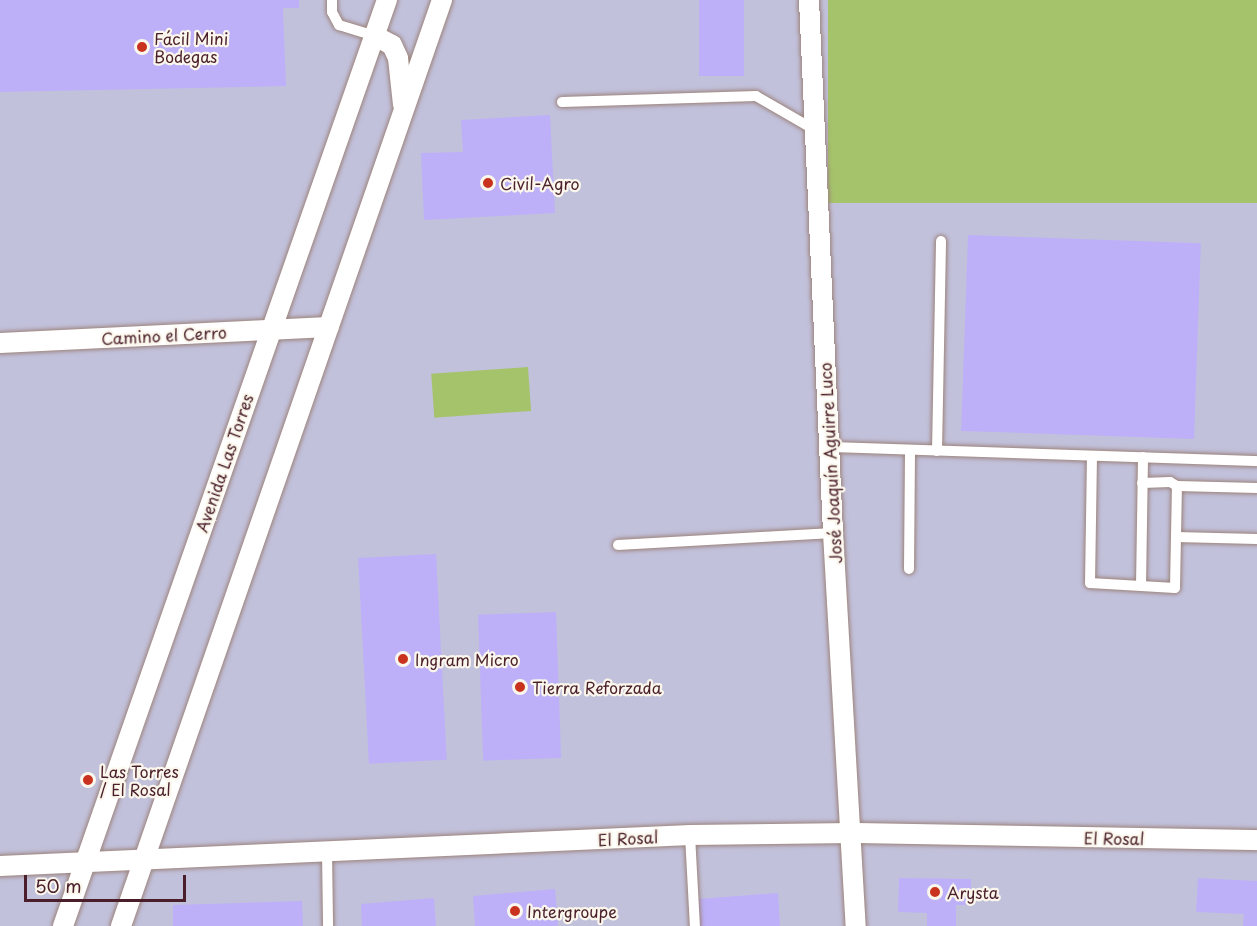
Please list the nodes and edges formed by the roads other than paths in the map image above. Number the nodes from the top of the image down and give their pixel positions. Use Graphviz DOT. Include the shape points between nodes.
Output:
graph roads {
  1 [pos="332,0"];
  2 [pos="387,0"];
  3 [pos="442,0"];
  4 [pos="809,0"];
  5 [pos="375,36"];
  6 [pos="562,102"];
  7 [pos="403,116"];
  8 [pos="815,130"];
  9 [pos="941,241"];
  10 [pos="329,327"];
  11 [pos="270,329"];
  12 [pos="0,343"];
  13 [pos="829,447"];
  14 [pos="910,450"];
  15 [pos="937,450"];
  16 [pos="1092,456"];
  17 [pos="1143,457"];
  18 [pos="1257,461"];
  19 [pos="1142,483"];
  20 [pos="1177,486"];
  21 [pos="1257,488"];
  22 [pos="833,533"];
  23 [pos="1176,537"];
  24 [pos="1257,539"];
  25 [pos="618,545"];
  26 [pos="909,569"];
  27 [pos="1141,586"];
  28 [pos="853,832"];
  29 [pos="690,835"];
  30 [pos="1257,840"];
  31 [pos="327,852"];
  32 [pos="143,861"];
  33 [pos="85,862"];
  34 [pos="0,866"];
  35 [pos="63,926"];
  36 [pos="120,926"];
  37 [pos="328,926"];
  38 [pos="695,926"];
  39 [pos="856,926"];
  1 -- 5 [label="lane" via="332,12 339,25"];
  2 -- 5 [label="street, Avenida Las Torres"];
  3 -- 7 [label="street"];
  4 -- 8 [label="street, José Joaquín Aguirre Luco"];
  5 -- 7 [label="street" via="392,45 398,58"];
  5 -- 11 [label="street, Avenida Las Torres"];
  6 -- 8 [label="lane" via="756,96"];
  7 -- 10 [label="street"];
  8 -- 13 [label="street, José Joaquín Aguirre Luco"];
  9 -- 15 [label="lane"];
  10 -- 11 [label="street, Camino el Cerro"];
  10 -- 32 [label="street"];
  11 -- 12 [label="street, Camino el Cerro"];
  11 -- 33 [label="street, Avenida Las Torres"];
  13 -- 14 [label="lane"];
  13 -- 22 [label="street, José Joaquín Aguirre Luco"];
  14 -- 15 [label="lane"];
  14 -- 26 [label="lane"];
  15 -- 16 [label="lane"];
  16 -- 17 [label="lane"];
  16 -- 27 [label="lane" via="1090,583"];
  17 -- 18 [label="lane"];
  17 -- 19 [label="lane"];
  19 -- 20 [label="lane" via="1170,482"];
  19 -- 27 [label="lane"];
  20 -- 21 [label="lane"];
  20 -- 23 [label="lane"];
  22 -- 25 [label="lane"];
  22 -- 28 [label="street, José Joaquín Aguirre Luco"];
  23 -- 24 [label="lane"];
  23 -- 27 [label="lane" via="1175,588"];
  28 -- 29 [label="street, El Rosal"];
  28 -- 30 [label="street, El Rosal"];
  28 -- 39 [label="street, José Joaquín Aguirre Luco"];
  29 -- 31 [label="street, El Rosal"];
  29 -- 38 [label="lane"];
  31 -- 32 [label="street, El Rosal"];
  31 -- 37 [label="lane"];
  32 -- 33 [label="street, El Rosal"];
  32 -- 36 [label="street"];
  33 -- 34 [label="street, El Rosal"];
  33 -- 35 [label="street, Avenida Las Torres"];
}
